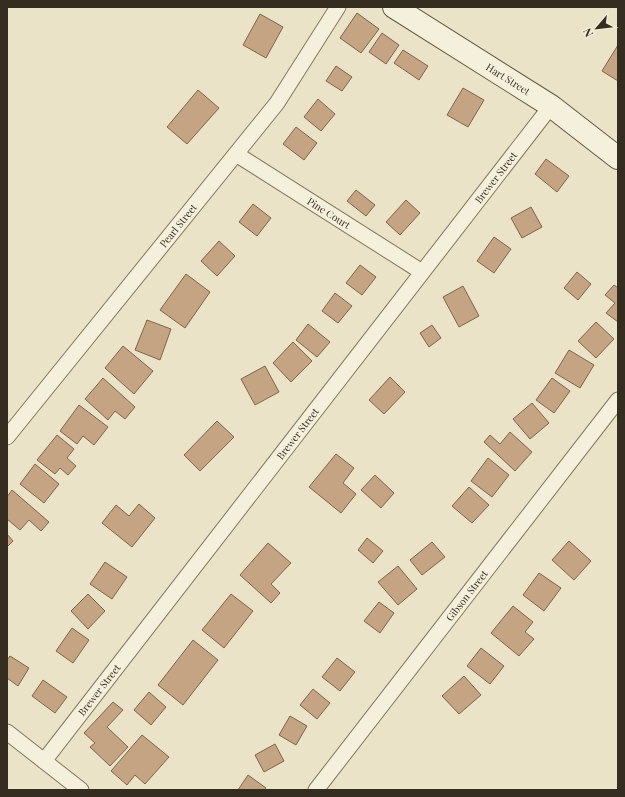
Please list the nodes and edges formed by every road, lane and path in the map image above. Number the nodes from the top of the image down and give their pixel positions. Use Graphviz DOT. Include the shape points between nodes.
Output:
graph roads {
  1 [pos="338,7"];
  2 [pos="394,7"];
  3 [pos="552,106"];
  4 [pos="236,154"];
  5 [pos="618,158"];
  6 [pos="422,272"];
  7 [pos="618,400"];
  8 [pos="7,437"];
  9 [pos="7,732"];
  10 [pos="44,761"];
  11 [pos="81,790"];
  12 [pos="316,790"];
  1 -- 4 [label="street, Pearl Street" via="277,104"];
  2 -- 3 [label="street, Hart Street"];
  3 -- 5 [label="street, Hart Street"];
  3 -- 6 [label="street, Brewer Street"];
  4 -- 6 [label="street, Pine Court"];
  4 -- 8 [label="street, Pearl Street"];
  6 -- 10 [label="street, Brewer Street"];
  7 -- 12 [label="street, Gibson Street"];
  9 -- 10 [label="street"];
  10 -- 11 [label="street"];
}
